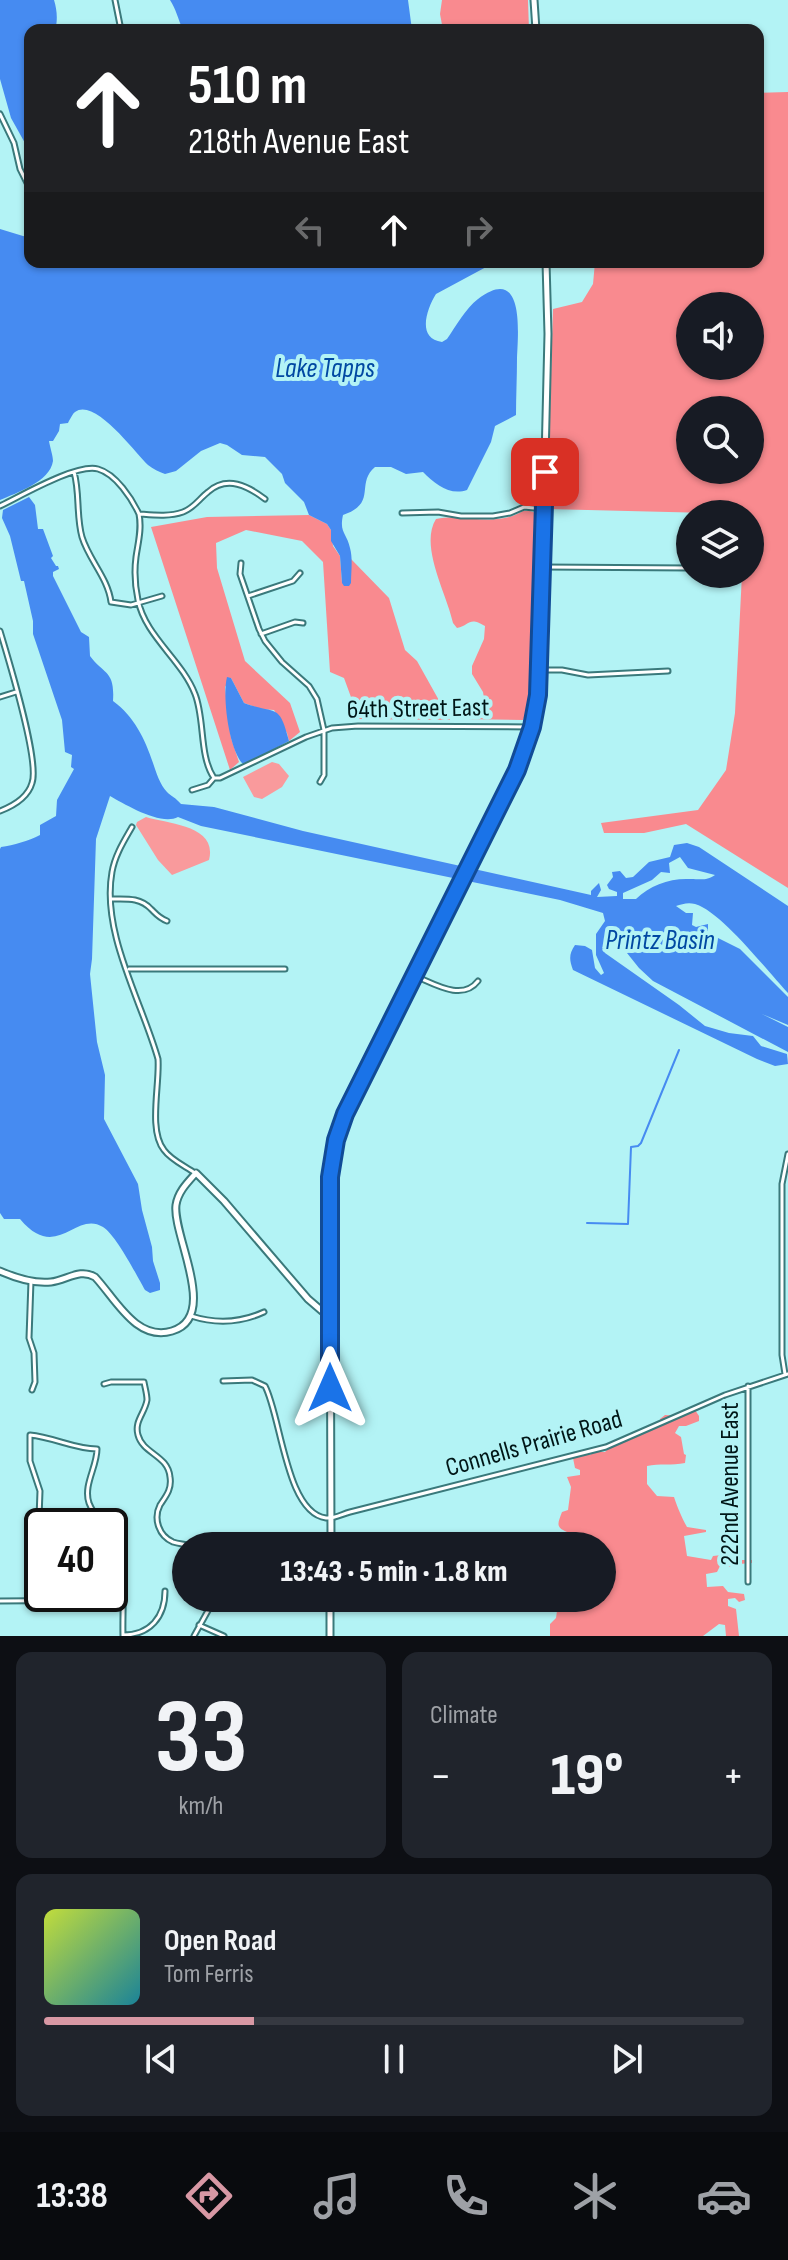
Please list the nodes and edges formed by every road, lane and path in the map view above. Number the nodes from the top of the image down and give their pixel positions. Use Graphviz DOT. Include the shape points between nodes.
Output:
graph roads {
  1 [pos="115,0"];
  2 [pos="534,0"];
  3 [pos="120,24"];
  4 [pos="536,24"];
  5 [pos="0,114"];
  6 [pos="24,177"];
  7 [pos="546,268"];
  8 [pos="74,472"];
  9 [pos="265,499"];
  10 [pos="0,506"];
  11 [pos="544,509"];
  12 [pos="402,513"];
  13 [pos="139,514"];
  14 [pos="241,563"];
  15 [pos="543,567"];
  16 [pos="676,568"];
  17 [pos="300,573"];
  18 [pos="162,596"];
  19 [pos="248,596"];
  20 [pos="138,603"];
  21 [pos="303,623"];
  22 [pos="0,631"];
  23 [pos="261,634"];
  24 [pos="540,670"];
  25 [pos="668,671"];
  26 [pos="17,692"];
  27 [pos="0,697"];
  28 [pos="515,726"];
  29 [pos="532,727"];
  30 [pos="324,730"];
  31 [pos="528,740"];
  32 [pos="214,778"];
  33 [pos="320,782"];
  34 [pos="192,790"];
  35 [pos="0,811"];
  36 [pos="132,827"];
  37 [pos="111,899"];
  38 [pos="167,921"];
  39 [pos="127,969"];
  40 [pos="285,969"];
  41 [pos="415,976"];
  42 [pos="478,981"];
  43 [pos="788,1154"];
  44 [pos="196,1173"];
  45 [pos="782,1186"];
  46 [pos="788,1186"];
  47 [pos="0,1271"];
  48 [pos="31,1281"];
  49 [pos="782,1292"];
  50 [pos="788,1292"];
  51 [pos="264,1312"];
  52 [pos="330,1314"];
  53 [pos="191,1316"];
  54 [pos="782,1339"];
  55 [pos="788,1339"];
  56 [pos="787,1374"];
  57 [pos="223,1381"];
  58 [pos="104,1384"];
  59 [pos="748,1386"];
  60 [pos="32,1390"];
  61 [pos="39,1508"];
  62 [pos="92,1508"];
  63 [pos="331,1519"];
  64 [pos="331,1532"];
  65 [pos="172,1541"];
  66 [pos="748,1582"];
  67 [pos="165,1591"];
  68 [pos="0,1601"];
  69 [pos="24,1601"];
  70 [pos="122,1612"];
  71 [pos="207,1612"];
  72 [pos="330,1612"];
  73 [pos="199,1625"];
  74 [pos="123,1636"];
  75 [pos="194,1636"];
  76 [pos="224,1636"];
  77 [pos="330,1636"];
  1 -- 3 [label="street"];
  2 -- 4 [label="street"];
  5 -- 6 [label="street"];
  7 -- 11 [label="street"];
  8 -- 10 [label="street"];
  8 -- 13 [label="street" via="105,472"];
  8 -- 20 [label="street" via="80,528 111,602"];
  9 -- 13 [label="street" via="248,487 228,483 181,512"];
  11 -- 12 [label="street" via="524,507 493,516"];
  11 -- 15 [label="street"];
  13 -- 20 [label="street" via="134,572"];
  14 -- 19 [label="street"];
  15 -- 16 [label="street"];
  15 -- 24 [label="street"];
  17 -- 19 [label="street" via="293,581"];
  18 -- 20 [label="street"];
  19 -- 23 [label="street"];
  20 -- 32 [label="street" via="192,687"];
  21 -- 23 [label="street"];
  22 -- 26 [label="street"];
  23 -- 30 [label="street" via="314,692"];
  24 -- 25 [label="street" via="588,675"];
  24 -- 29 [label="street"];
  26 -- 27 [label="street"];
  26 -- 35 [label="street" via="33,781 20,800"];
  28 -- 29 [label="street, 64th Street East"];
  28 -- 30 [label="street, 64th Street East"];
  28 -- 31 [label="street, 64th Street East"];
  29 -- 31 [label="street"];
  30 -- 32 [label="street, 64th Street East"];
  30 -- 33 [label="street"];
  31 -- 41 [label="street"];
  32 -- 34 [label="street, 64th Street East"];
  36 -- 37 [label="street" via="112,869"];
  37 -- 38 [label="street" via="138,900"];
  37 -- 39 [label="street"];
  39 -- 40 [label="street"];
  39 -- 44 [label="street" via="158,1059 160,1143"];
  41 -- 42 [label="street" via="455,990 467,990"];
  41 -- 52 [label="street" via="334,1147"];
  43 -- 45 [label="street"];
  44 -- 52 [label="street" via="308,1299"];
  44 -- 53 [label="street" via="180,1193 176,1209 190,1272"];
  45 -- 46 [label="street"];
  45 -- 49 [label="street"];
  47 -- 48 [label="street"];
  48 -- 53 [label="street" via="55,1282 90,1273 132,1320 157,1332 174,1330"];
  48 -- 60 [label="street"];
  49 -- 50 [label="street"];
  49 -- 54 [label="street"];
  51 -- 53 [label="street" via="231,1322"];
  52 -- 63 [label="street"];
  54 -- 55 [label="street"];
  54 -- 56 [label="street"];
  56 -- 59 [label="street, Connells Prairie Road"];
  57 -- 63 [label="street" via="252,1380 265,1386 300,1498 308,1510"];
  58 -- 65 [label="street" via="144,1382 147,1400 138,1434 144,1446 164,1461 170,1476 158,1524"];
  59 -- 63 [label="street, Connells Prairie Road" via="606,1447"];
  59 -- 66 [label="street, 222nd Avenue East"];
  61 -- 62 [label="street" via="30,1435 97,1449 87,1492"];
  63 -- 64 [label="street"];
  67 -- 74 [label="street" via="162,1612 153,1625"];
  68 -- 69 [label="street"];
  70 -- 74 [label="street"];
  71 -- 73 [label="street"];
  72 -- 77 [label="street"];
  73 -- 75 [label="street"];
  73 -- 76 [label="street"];
}
